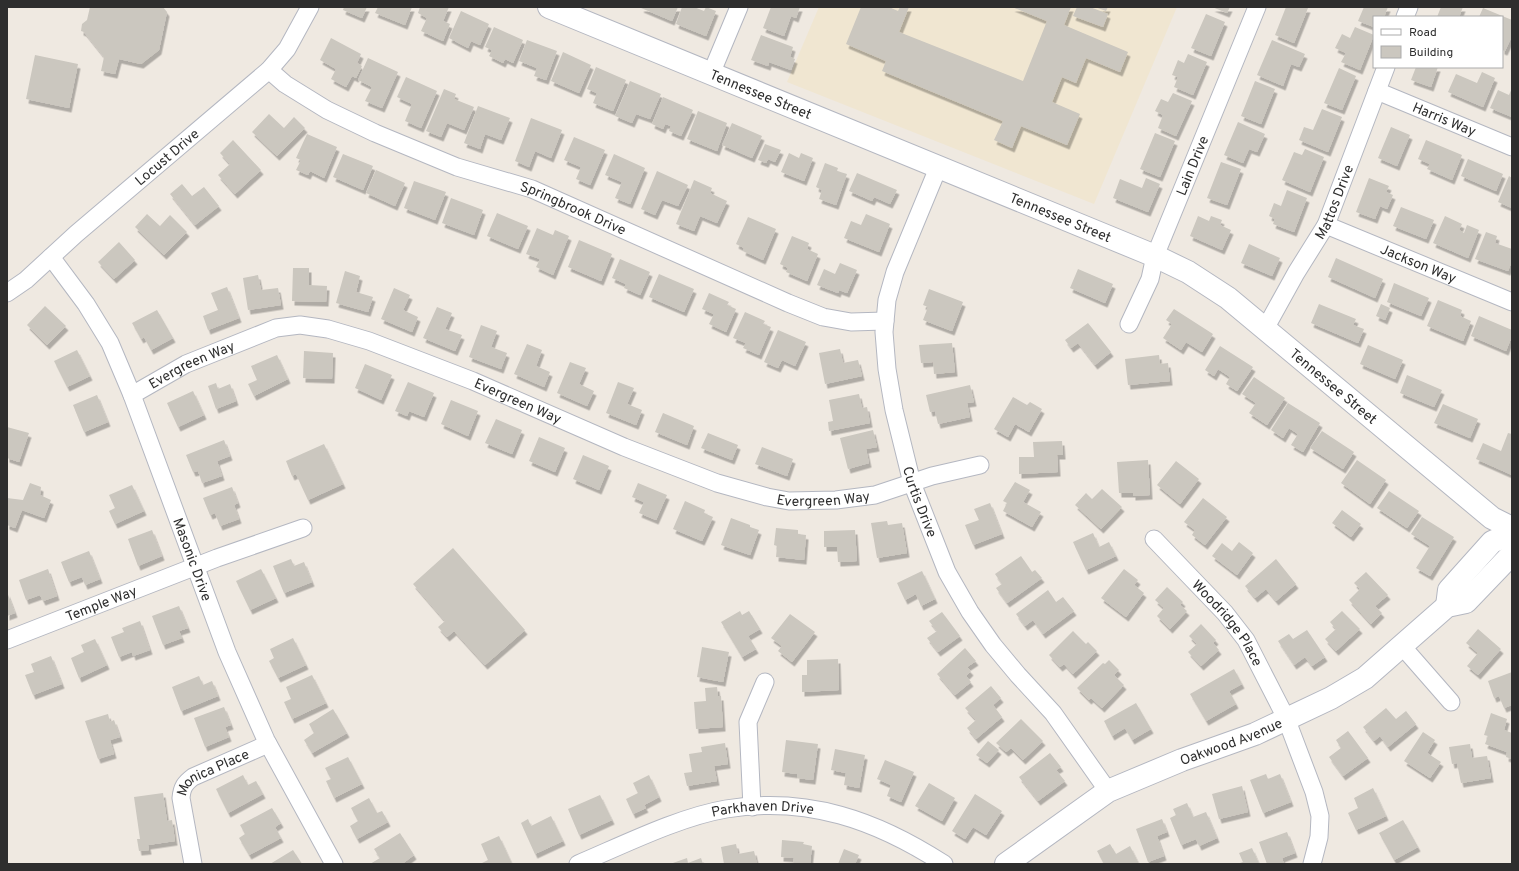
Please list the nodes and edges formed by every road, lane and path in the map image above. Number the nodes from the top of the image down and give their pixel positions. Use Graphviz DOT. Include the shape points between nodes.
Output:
graph roads {
  1 [pos="310,7"];
  2 [pos="549,7"];
  3 [pos="739,7"];
  4 [pos="1257,7"];
  5 [pos="1386,68"];
  6 [pos="269,70"];
  7 [pos="711,74"];
  8 [pos="1377,90"];
  9 [pos="1512,147"];
  10 [pos="938,168"];
  11 [pos="1326,225"];
  12 [pos="1155,256"];
  13 [pos="51,257"];
  14 [pos="7,293"];
  15 [pos="1512,302"];
  16 [pos="885,321"];
  17 [pos="1128,324"];
  18 [pos="1265,329"];
  19 [pos="132,394"];
  20 [pos="980,465"];
  21 [pos="912,483"];
  22 [pos="303,528"];
  23 [pos="1512,528"];
  24 [pos="1512,533"];
  25 [pos="1154,539"];
  26 [pos="1512,554"];
  27 [pos="195,567"];
  28 [pos="1447,606"];
  29 [pos="7,640"];
  30 [pos="1402,646"];
  31 [pos="765,682"];
  32 [pos="1451,702"];
  33 [pos="1286,718"];
  34 [pos="268,744"];
  35 [pos="1108,791"];
  36 [pos="752,807"];
  37 [pos="193,864"];
  38 [pos="334,864"];
  39 [pos="578,864"];
  40 [pos="944,864"];
  41 [pos="1006,864"];
  42 [pos="1312,864"];
  1 -- 6 [label="street, Locust Drive" via="287,49"];
  2 -- 7 [label="main road, Tennessee Street"];
  3 -- 7 [label="street"];
  4 -- 12 [label="street, Lain Drive"];
  5 -- 8 [label="street, Mattos Drive"];
  6 -- 13 [label="street, Locust Drive"];
  6 -- 16 [label="street, Springbrook Drive" via="285,84 327,110 375,133 457,167 532,189 788,303 823,317 851,322"];
  7 -- 10 [label="main road, Tennessee Street"];
  8 -- 9 [label="street, Harris Way"];
  8 -- 11 [label="street, Mattos Drive"];
  10 -- 12 [label="main road, Tennessee Street"];
  10 -- 16 [label="street, Curtis Drive" via="895,272 887,300"];
  11 -- 15 [label="street, Jackson Way"];
  11 -- 18 [label="street, Mattos Drive" via="1296,272"];
  12 -- 17 [label="street, Lain Drive" via="1150,279"];
  12 -- 18 [label="main road, Tennessee Street" via="1188,272 1228,298"];
  13 -- 14 [label="street, Locust Drive"];
  13 -- 19 [label="street, Masonic Drive" via="86,304 110,343"];
  16 -- 21 [label="street, Curtis Drive" via="887,369"];
  18 -- 23 [label="main road, Tennessee Street" via="1486,513"];
  19 -- 21 [label="street, Evergreen Way" via="186,364 276,328 300,325 328,329 369,341 473,381 717,483 767,497 788,501 836,500 875,495"];
  19 -- 27 [label="street, Masonic Drive"];
  20 -- 21 [label="street, Evergreen Way"];
  21 -- 35 [label="street, Curtis Drive" via="947,572 970,612 1003,657 1053,713"];
  22 -- 27 [label="street, Temple Way"];
  24 -- 28 [label="main road" via="1492,542 1449,590"];
  25 -- 33 [label="street, Woodridge Place" via="1225,613 1246,640"];
  26 -- 28 [label="main road, Oakwood Avenue" via="1466,602"];
  27 -- 29 [label="street, Temple Way"];
  27 -- 34 [label="street, Masonic Drive" via="227,652"];
  28 -- 30 [label="main road, Oakwood Avenue"];
  30 -- 32 [label="street"];
  30 -- 33 [label="main road, Oakwood Avenue" via="1365,678 1331,698"];
  31 -- 36 [label="street" via="748,722"];
  33 -- 35 [label="main road, Oakwood Avenue" via="1255,734 1182,760"];
  33 -- 42 [label="street, Woodridge Place" via="1314,792 1320,816 1319,837"];
  34 -- 37 [label="street, Monica Place" via="193,777 182,789 181,798"];
  34 -- 38 [label="street, Masonic Drive"];
  35 -- 41 [label="main road, Oakwood Avenue"];
  36 -- 39 [label="street, Parkhaven Drive" via="726,809 694,818"];
  36 -- 40 [label="street, Parkhaven Drive" via="798,806 857,819 925,851"];
}
